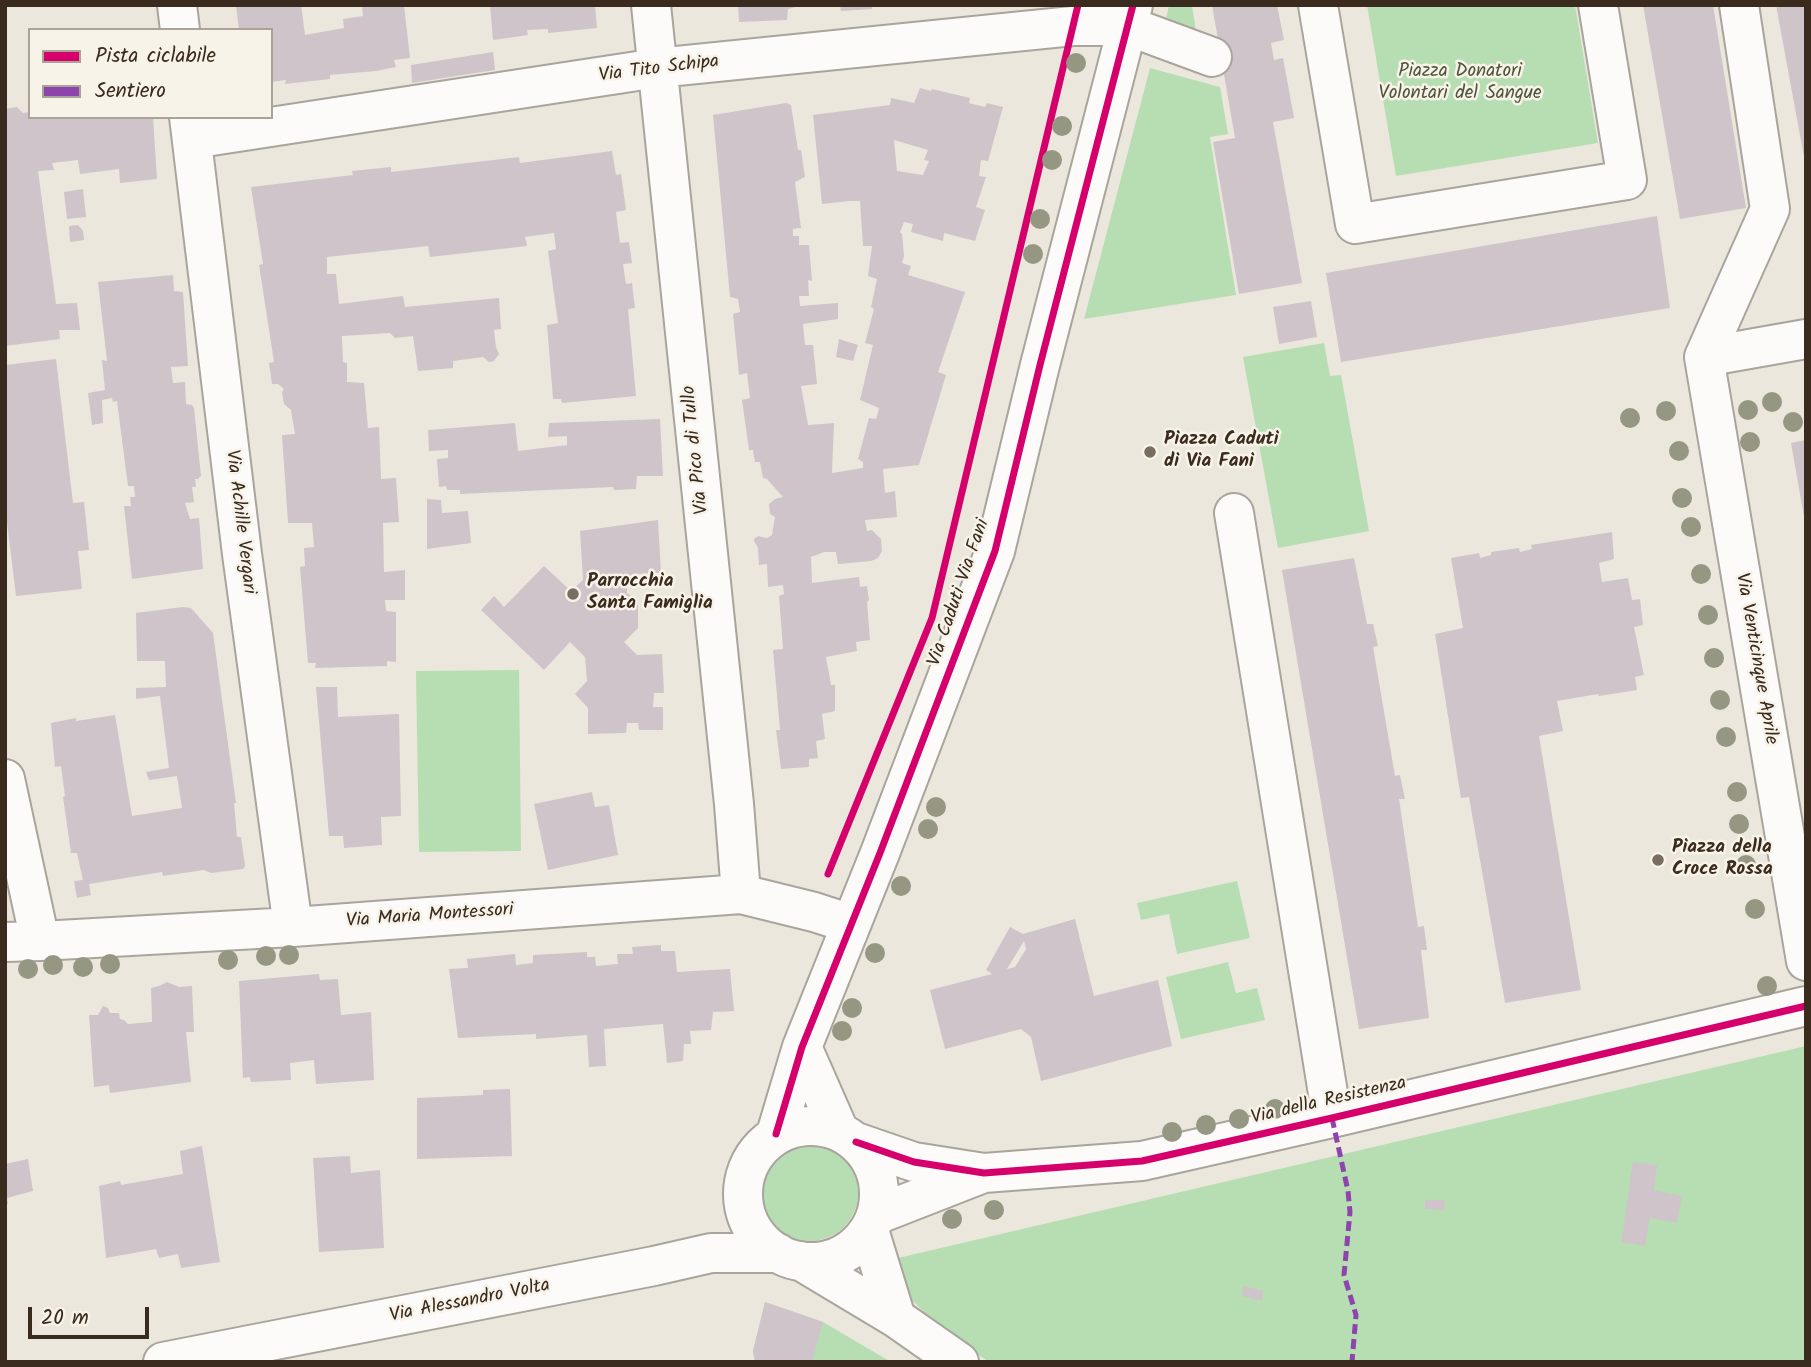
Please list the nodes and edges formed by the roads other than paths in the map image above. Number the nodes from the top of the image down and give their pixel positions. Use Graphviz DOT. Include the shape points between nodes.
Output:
graph roads {
  1 [pos="177,5"];
  2 [pos="651,5"];
  3 [pos="1318,5"];
  4 [pos="1598,5"];
  5 [pos="1739,5"];
  6 [pos="1131,16"];
  7 [pos="180,28"];
  8 [pos="1212,57"];
  9 [pos="657,68"];
  10 [pos="273,117"];
  11 [pos="261,119"];
  12 [pos="191,128"];
  13 [pos="1806,339"];
  14 [pos="1704,357"];
  15 [pos="1234,513"];
  16 [pos="5,779"];
  17 [pos="741,894"];
  18 [pos="851,924"];
  19 [pos="293,927"];
  20 [pos="22,942"];
  21 [pos="1806,961"];
  22 [pos="1806,1006"];
  23 [pos="802,1047"];
  24 [pos="1332,1118"];
  25 [pos="776,1134"];
  26 [pos="847,1137"];
  27 [pos="984,1173"];
  28 [pos="872,1223"];
  29 [pos="790,1257"];
  30 [pos="896,1318"];
  31 [pos="163,1362"];
  32 [pos="959,1362"];
  1 -- 7 [label="street"];
  2 -- 9 [label="street, Via Pico di Tullo"];
  3 -- 4 [label="street" via="1355,224 1628,180"];
  5 -- 14 [label="street" via="1770,209"];
  6 -- 8 [label="street"];
  6 -- 9 [label="street, Via Tito Schipa" via="1073,26"];
  6 -- 18 [label="street, Via Caduti Via Fani" via="995,551"];
  9 -- 10 [label="street, Via Tito Schipa"];
  9 -- 17 [label="street, Via Pico di Tullo"];
  11 -- 12 [label="street, Via Tito Schipa"];
  12 -- 19 [label="street, Via Achille Vergari"];
  13 -- 14 [label="street"];
  14 -- 21 [label="street, Via Venticinque Aprile"];
  15 -- 24 [label="street"];
  16 -- 20 [label="street"];
  17 -- 18 [label="street, Via Maria Montessori"];
  17 -- 19 [label="street, Via Maria Montessori"];
  18 -- 23 [label="street, Via Caduti Via Fani"];
  19 -- 20 [label="street, Via Maria Montessori"];
  22 -- 24 [label="street, Via della Resistenza"];
  23 -- 25 [label="street, Via Caduti Via Fani"];
  23 -- 26 [label="street"];
  24 -- 27 [label="street, Via della Resistenza" via="1142,1161"];
  25 -- 26 [label="street" via="807,1125 823,1126"];
  25 -- 29 [label="street" via="749,1164 742,1184 743,1204 761,1241"];
  26 -- 27 [label="street, Via della Resistenza" via="914,1162"];
  26 -- 28 [label="street" via="869,1158 877,1176 879,1196"];
  27 -- 28 [label="street, Via della Resistenza"];
  28 -- 29 [label="street" via="856,1245 840,1256 821,1262"];
  28 -- 30 [label="street"];
  29 -- 30 [label="street"];
  29 -- 31 [label="street, Via Alessandro Volta" via="711,1253"];
  30 -- 32 [label="street"];
}
